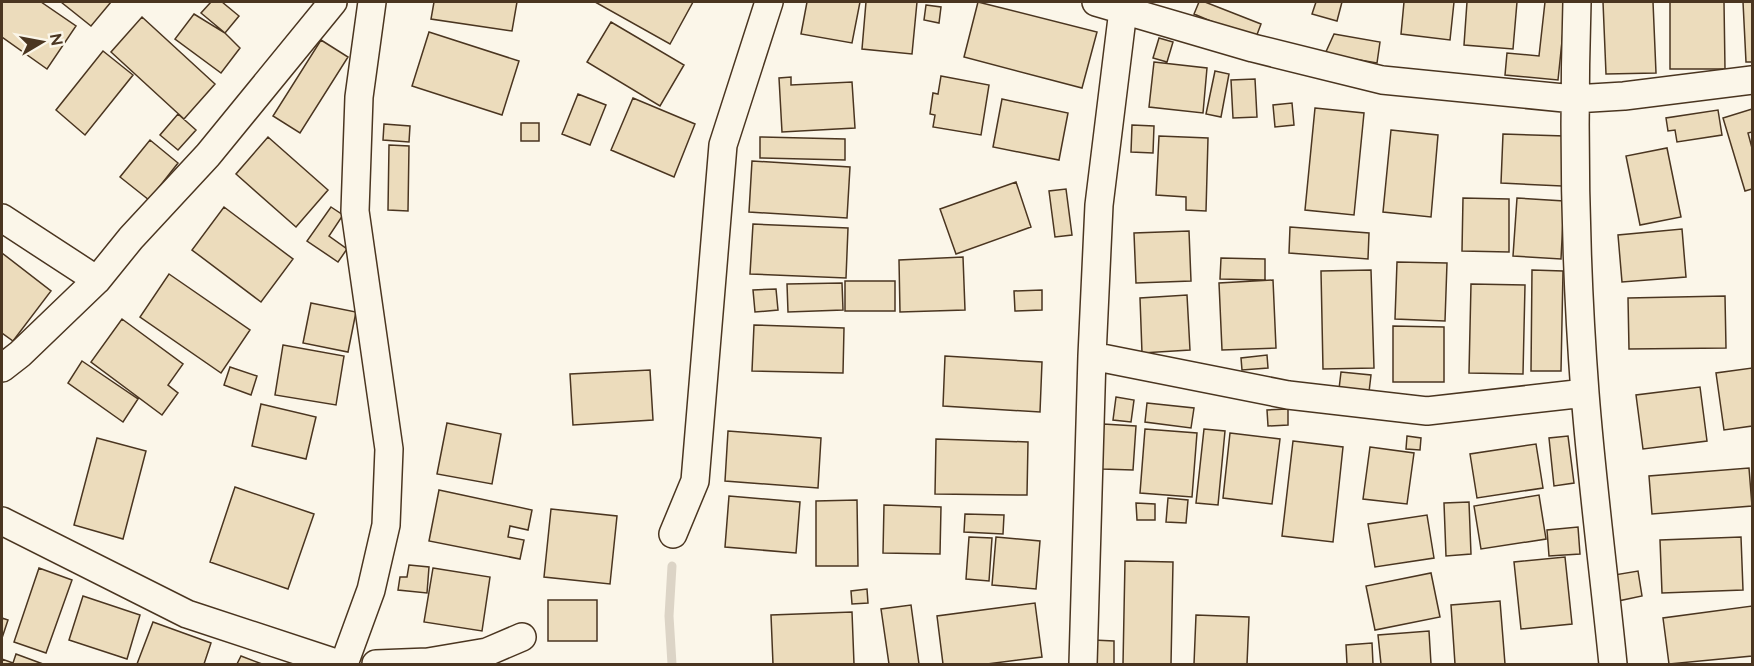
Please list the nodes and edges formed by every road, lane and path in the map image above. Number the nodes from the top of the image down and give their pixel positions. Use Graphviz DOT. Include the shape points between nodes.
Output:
graph roads {
  1 [pos="333,2"];
  2 [pos="372,2"];
  3 [pos="769,2"];
  4 [pos="1096,2"];
  5 [pos="1577,2"];
  6 [pos="1123,10"];
  7 [pos="1752,80"];
  8 [pos="1574,99"];
  9 [pos="2,218"];
  10 [pos="96,280"];
  11 [pos="1092,356"];
  12 [pos="2,368"];
  13 [pos="1585,393"];
  14 [pos="2,521"];
  15 [pos="673,534"];
  16 [pos="522,637"];
  17 [pos="339,664"];
  18 [pos="344,664"];
  19 [pos="376,664"];
  20 [pos="1083,664"];
  21 [pos="1613,664"];
  1 -- 10 [label="street" via="208,155"];
  2 -- 18 [label="street" via="359,97 355,211 389,449 386,525 371,590"];
  3 -- 15 [label="street" via="723,145 695,481"];
  4 -- 6 [label="street"];
  5 -- 8 [label="street"];
  6 -- 8 [label="street" via="1382,80"];
  6 -- 11 [label="street" via="1099,205"];
  7 -- 8 [label="street"];
  8 -- 13 [label="street"];
  9 -- 10 [label="street"];
  10 -- 12 [label="street"];
  11 -- 13 [label="street" via="1288,395 1427,411"];
  11 -- 20 [label="street"];
  13 -- 21 [label="street"];
  14 -- 17 [label="street" via="187,614"];
  16 -- 19 [label="street" via="487,652 428,662"];
}
